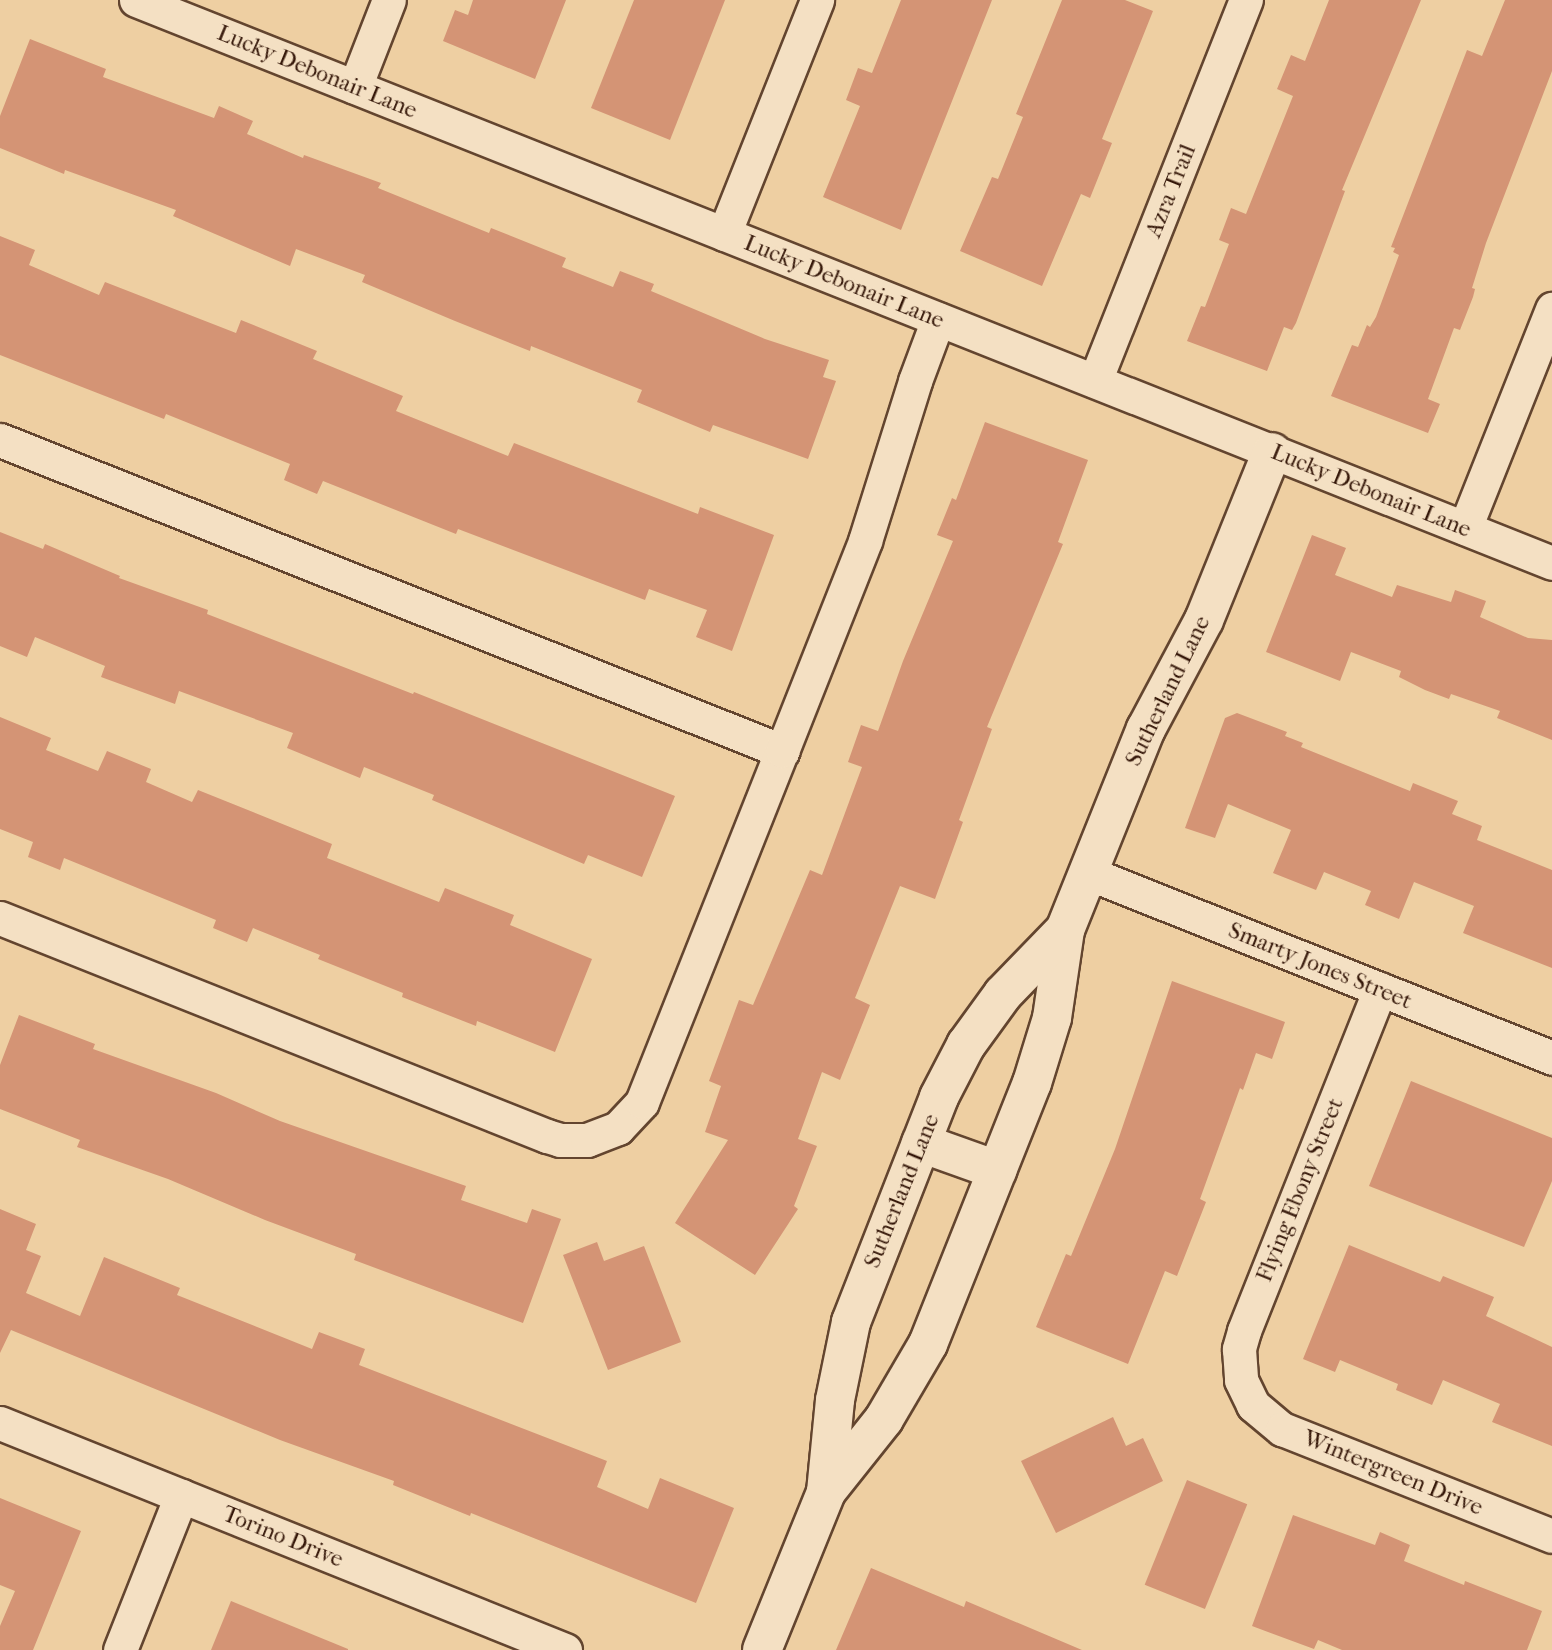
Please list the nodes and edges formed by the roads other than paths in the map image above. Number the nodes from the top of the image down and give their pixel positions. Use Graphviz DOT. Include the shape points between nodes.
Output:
graph roads {
  1 [pos="136,0"];
  2 [pos="389,0"];
  3 [pos="817,0"];
  4 [pos="1247,0"];
  5 [pos="355,87"];
  6 [pos="724,234"];
  7 [pos="1552,309"];
  8 [pos="938,319"];
  9 [pos="1095,382"];
  10 [pos="0,440"];
  11 [pos="1272,452"];
  12 [pos="1465,528"];
  13 [pos="1552,563"];
  14 [pos="782,751"];
  15 [pos="1088,873"];
  16 [pos="0,918"];
  17 [pos="1065,930"];
  18 [pos="1380,989"];
  19 [pos="1552,1058"];
  20 [pos="921,1143"];
  21 [pos="997,1170"];
  22 [pos="1246,1393"];
  23 [pos="0,1423"];
  24 [pos="826,1492"];
  25 [pos="181,1496"];
  26 [pos="1552,1536"];
  27 [pos="120,1650"];
  28 [pos="565,1650"];
  29 [pos="762,1650"];
  1 -- 5 [label="street, Lucky Debonair Lane"];
  2 -- 5 [label="street"];
  3 -- 6 [label="street"];
  4 -- 9 [label="street, Azra Trail"];
  5 -- 6 [label="street, Lucky Debonair Lane"];
  6 -- 8 [label="street, Lucky Debonair Lane"];
  7 -- 12 [label="street"];
  8 -- 9 [label="street, Lucky Debonair Lane"];
  8 -- 14 [label="street" via="865,541"];
  9 -- 11 [label="street, Lucky Debonair Lane"];
  10 -- 14 [label="street"];
  11 -- 12 [label="street, Lucky Debonair Lane"];
  11 -- 15 [label="street, Sutherland Lane" via="1221,582 1146,729"];
  12 -- 13 [label="street, Lucky Debonair Lane"];
  14 -- 16 [label="street" via="642,1102 618,1128 587,1140 547,1136"];
  15 -- 17 [label="street, Sutherland Lane"];
  15 -- 18 [label="street, Smarty Jones Street"];
  17 -- 20 [label="street, Sutherland Lane" via="1003,994 976,1030 950,1074"];
  17 -- 21 [label="street, Sutherland Lane" via="1052,1018"];
  18 -- 19 [label="street, Smarty Jones Street"];
  18 -- 22 [label="street, Flying Ebony Street" via="1244,1331 1238,1367"];
  20 -- 21 [label="street"];
  20 -- 24 [label="street, Sutherland Lane" via="851,1322 835,1400"];
  21 -- 24 [label="street, Sutherland Lane" via="914,1373"];
  22 -- 26 [label="street, Wintergreen Drive" via="1263,1416 1282,1429"];
  23 -- 25 [label="street, Torino Drive"];
  24 -- 29 [label="street, Sutherland Lane"];
  25 -- 27 [label="street"];
  25 -- 28 [label="street, Torino Drive"];
}
